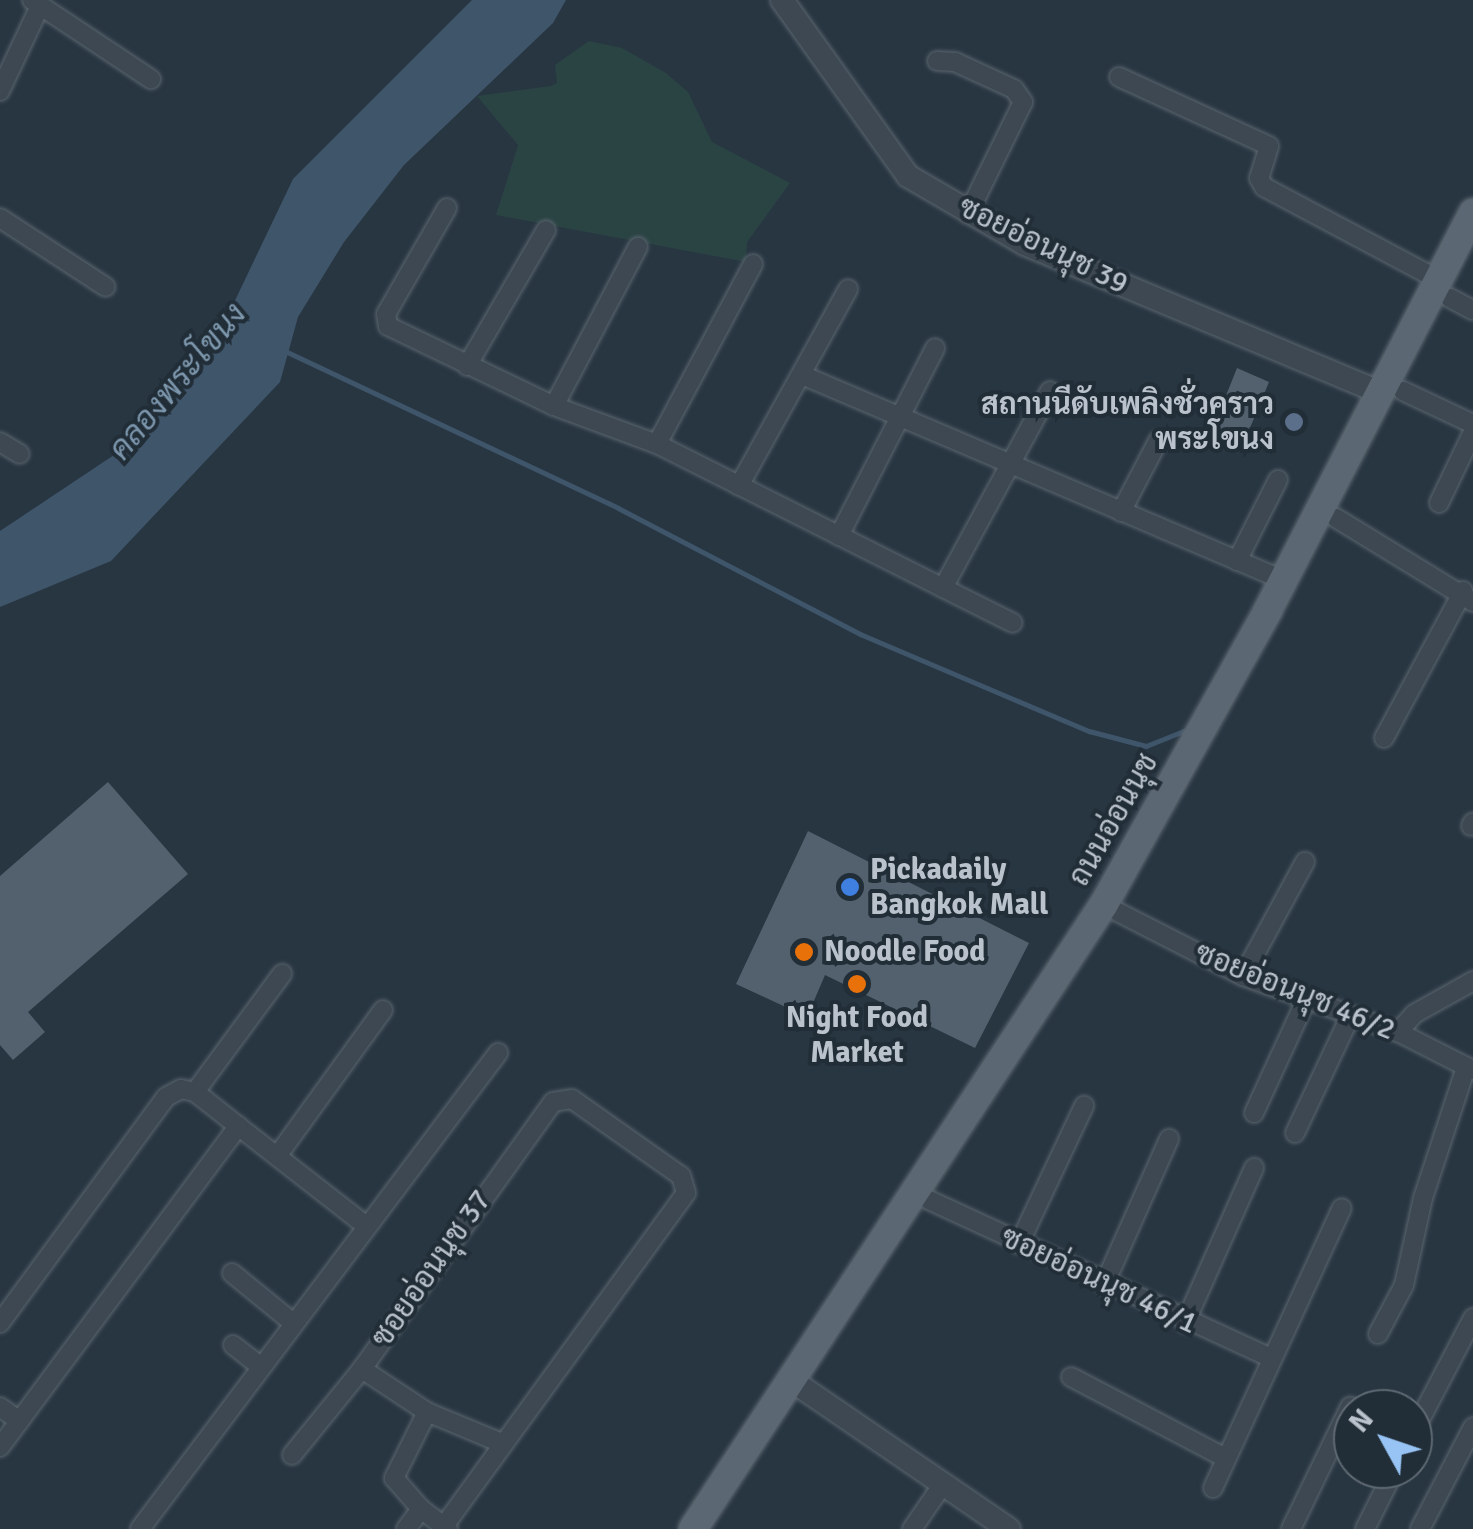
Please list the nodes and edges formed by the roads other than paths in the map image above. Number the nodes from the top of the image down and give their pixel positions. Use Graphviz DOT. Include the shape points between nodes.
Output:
graph roads {
  1 [pos="782,0"];
  2 [pos="36,3"];
  3 [pos="937,61"];
  4 [pos="1119,77"];
  5 [pos="151,79"];
  6 [pos="0,91"];
  7 [pos="447,208"];
  8 [pos="1473,213"];
  9 [pos="968,214"];
  10 [pos="0,218"];
  11 [pos="546,230"];
  12 [pos="638,247"];
  13 [pos="1473,253"];
  14 [pos="753,264"];
  15 [pos="106,287"];
  16 [pos="848,290"];
  17 [pos="1454,296"];
  18 [pos="935,348"];
  19 [pos="467,366"];
  20 [pos="802,375"];
  21 [pos="1050,391"];
  22 [pos="1392,392"];
  23 [pos="554,406"];
  24 [pos="902,417"];
  25 [pos="1473,428"];
  26 [pos="1158,441"];
  27 [pos="0,442"];
  28 [pos="657,444"];
  29 [pos="20,454"];
  30 [pos="1008,463"];
  31 [pos="1278,480"];
  32 [pos="738,486"];
  33 [pos="1439,503"];
  34 [pos="1122,512"];
  35 [pos="1328,514"];
  36 [pos="839,536"];
  37 [pos="1237,562"];
  38 [pos="1292,584"];
  39 [pos="943,588"];
  40 [pos="1468,596"];
  41 [pos="1014,623"];
  42 [pos="1384,738"];
  43 [pos="1305,862"];
  44 [pos="1111,908"];
  45 [pos="282,974"];
  46 [pos="1244,976"];
  47 [pos="1473,981"];
  48 [pos="1306,1000"];
  49 [pos="383,1010"];
  50 [pos="1349,1018"];
  51 [pos="1398,1032"];
  52 [pos="498,1053"];
  53 [pos="1470,1069"];
  54 [pos="195,1092"];
  55 [pos="1084,1106"];
  56 [pos="1254,1113"];
  57 [pos="238,1126"];
  58 [pos="1295,1133"];
  59 [pos="1169,1139"];
  60 [pos="278,1155"];
  61 [pos="1254,1168"];
  62 [pos="922,1196"];
  63 [pos="1342,1208"];
  64 [pos="364,1224"];
  65 [pos="1019,1244"];
  66 [pos="232,1274"];
  67 [pos="1104,1285"];
  68 [pos="1473,1318"];
  69 [pos="292,1322"];
  70 [pos="0,1323"];
  71 [pos="1184,1323"];
  72 [pos="1378,1334"];
  73 [pos="233,1346"];
  74 [pos="1271,1358"];
  75 [pos="260,1366"];
  76 [pos="362,1368"];
  77 [pos="1071,1377"];
  78 [pos="798,1384"];
  79 [pos="1433,1395"];
  80 [pos="0,1407"];
  81 [pos="427,1412"];
  82 [pos="19,1421"];
  83 [pos="1473,1427"];
  84 [pos="1333,1442"];
  85 [pos="504,1444"];
  86 [pos="0,1447"];
  87 [pos="292,1455"];
  88 [pos="1226,1458"];
  89 [pos="944,1484"];
  90 [pos="1212,1488"];
  91 [pos="1385,1489"];
  92 [pos="422,1509"];
  93 [pos="446,1528"];
  94 [pos="140,1529"];
  95 [pos="406,1529"];
  96 [pos="693,1529"];
  97 [pos="712,1529"];
  98 [pos="912,1529"];
  99 [pos="1009,1529"];
  100 [pos="1291,1529"];
  101 [pos="1366,1529"];
  102 [pos="1420,1529"];
  1 -- 9 [label="street, ซอยอ่อนนุช 39" via="882,147 908,176"];
  2 -- 5 [label="street"];
  2 -- 6 [label="street"];
  3 -- 9 [label="street" via="955,62 1014,89 1023,102"];
  4 -- 17 [label="street" via="1269,146 1259,178 1264,188"];
  7 -- 19 [label="street" via="386,320"];
  8 -- 17 [label="main road, ถนนอ่อนนุช"];
  9 -- 22 [label="street, ซอยอ่อนนุช 39" via="1024,244"];
  10 -- 15 [label="street"];
  11 -- 19 [label="street"];
  12 -- 23 [label="street"];
  13 -- 17 [label="main road, ถนนอ่อนนุช"];
  14 -- 28 [label="street"];
  16 -- 20 [label="street"];
  17 -- 22 [label="main road, ถนนอ่อนนุช"];
  18 -- 24 [label="street"];
  19 -- 23 [label="street"];
  20 -- 24 [label="street"];
  20 -- 32 [label="street"];
  21 -- 30 [label="street"];
  22 -- 25 [label="street"];
  22 -- 35 [label="main road, ถนนอ่อนนุช"];
  23 -- 28 [label="street"];
  24 -- 30 [label="street"];
  24 -- 36 [label="street"];
  25 -- 33 [label="street"];
  26 -- 34 [label="street"];
  27 -- 29 [label="street"];
  28 -- 32 [label="street"];
  30 -- 34 [label="street"];
  30 -- 39 [label="street"];
  31 -- 37 [label="street"];
  32 -- 36 [label="street"];
  34 -- 37 [label="street"];
  35 -- 38 [label="main road, ถนนอ่อนนุช"];
  35 -- 40 [label="street"];
  36 -- 39 [label="street"];
  37 -- 38 [label="street"];
  38 -- 44 [label="main road, ถนนอ่อนนุช"];
  39 -- 41 [label="street"];
  40 -- 42 [label="street"];
  43 -- 46 [label="street"];
  44 -- 46 [label="street, ซอยอ่อนนุช 46/2"];
  44 -- 62 [label="main road, ถนนอ่อนนุช"];
  45 -- 54 [label="street"];
  46 -- 48 [label="street, ซอยอ่อนนุช 46/2"];
  47 -- 51 [label="street" via="1414,1014"];
  48 -- 50 [label="street, ซอยอ่อนนุช 46/2"];
  48 -- 56 [label="street"];
  49 -- 60 [label="street"];
  50 -- 51 [label="street, ซอยอ่อนนุช 46/2"];
  50 -- 58 [label="street"];
  51 -- 53 [label="street, ซอยอ่อนนุช 46/2"];
  52 -- 64 [label="street"];
  53 -- 72 [label="street" via="1422,1198 1404,1286"];
  54 -- 57 [label="street"];
  54 -- 70 [label="street" via="181,1089 166,1097"];
  55 -- 65 [label="street"];
  57 -- 60 [label="street"];
  57 -- 82 [label="street"];
  59 -- 67 [label="street"];
  60 -- 64 [label="street"];
  61 -- 71 [label="street"];
  62 -- 65 [label="street, ซอยอ่อนนุช 46/1"];
  62 -- 78 [label="main road, ถนนอ่อนนุช"];
  63 -- 74 [label="street"];
  64 -- 69 [label="street"];
  65 -- 67 [label="street, ซอยอ่อนนุช 46/1"];
  66 -- 69 [label="street"];
  67 -- 71 [label="street, ซอยอ่อนนุช 46/1"];
  68 -- 79 [label="street"];
  69 -- 75 [label="street"];
  71 -- 74 [label="street, ซอยอ่อนนุช 46/1"];
  73 -- 75 [label="street"];
  74 -- 88 [label="street"];
  75 -- 94 [label="street"];
  76 -- 81 [label="street, ซอยอ่อนนุช 37"];
  76 -- 85 [label="street, ซอยอ่อนนุช 37" via="553,1102 572,1099 680,1176 686,1193"];
  76 -- 87 [label="street"];
  77 -- 88 [label="street"];
  78 -- 89 [label="street"];
  78 -- 96 [label="main road, ถนนอ่อนนุช"];
  78 -- 97 [label="main road, ถนนอ่อนนุช"];
  80 -- 82 [label="street"];
  81 -- 85 [label="street, ซอยอ่อนนุช 37" via="474,1426"];
  81 -- 92 [label="street" via="394,1478"];
  82 -- 86 [label="street"];
  83 -- 102 [label="street"];
  84 -- 100 [label="street"];
  85 -- 93 [label="street"];
  88 -- 90 [label="street"];
  89 -- 98 [label="street"];
  89 -- 99 [label="street"];
  91 -- 101 [label="street"];
  92 -- 93 [label="street"];
  92 -- 95 [label="street"];
}
